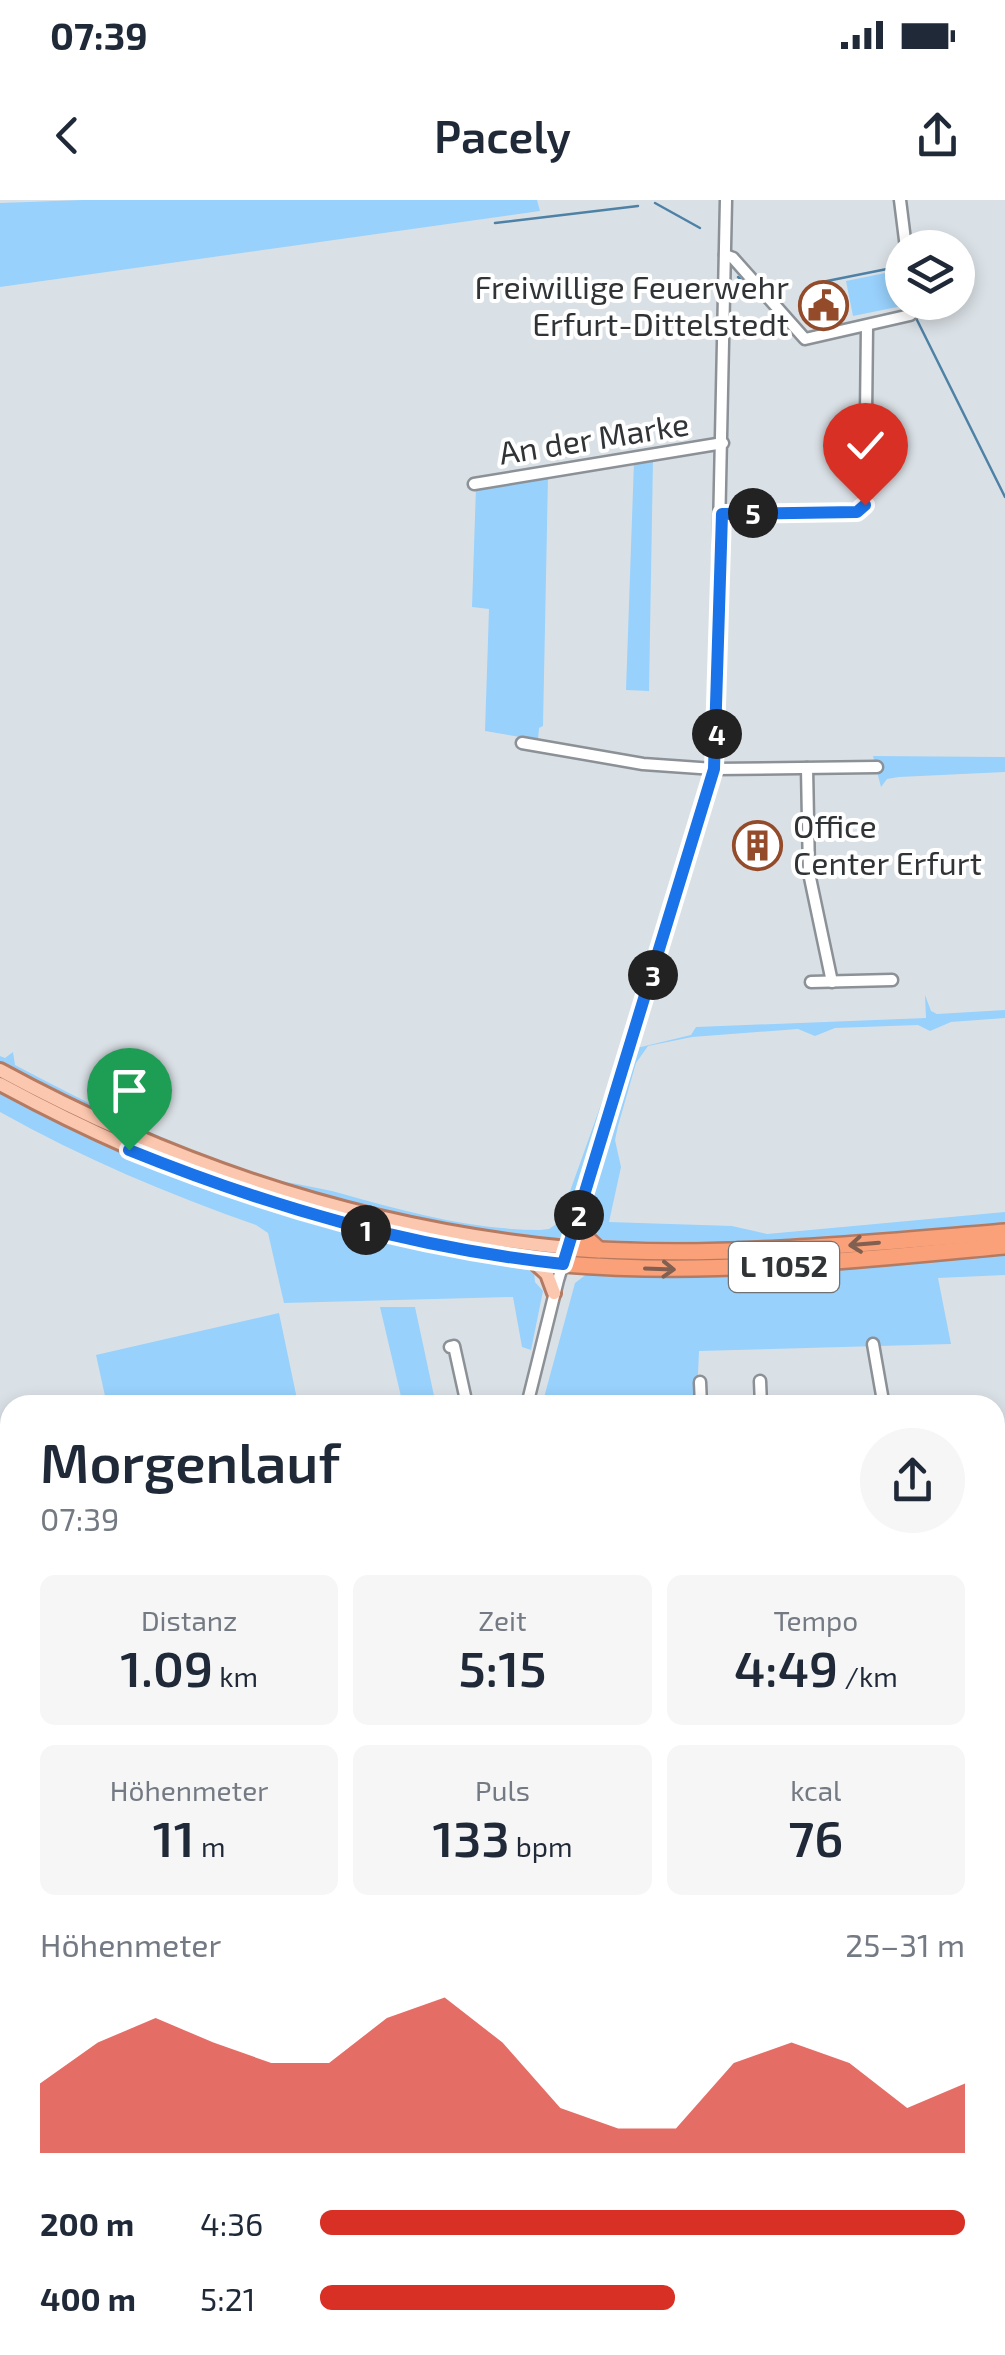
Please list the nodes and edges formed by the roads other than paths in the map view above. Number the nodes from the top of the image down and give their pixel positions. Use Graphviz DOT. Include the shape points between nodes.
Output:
graph roads {
  1 [pos="726,200"];
  2 [pos="900,200"];
  3 [pos="904,230"];
  4 [pos="726,255"];
  5 [pos="885,319"];
  6 [pos="867,326"];
  7 [pos="723,443"];
  8 [pos="474,484"];
  9 [pos="722,514"];
  10 [pos="522,743"];
  11 [pos="878,767"];
  12 [pos="807,768"];
  13 [pos="714,769"];
  14 [pos="892,980"];
  15 [pos="811,982"];
  16 [pos="832,982"];
  17 [pos="0,1070"];
  18 [pos="0,1084"];
  19 [pos="578,1220"];
  20 [pos="1005,1232"];
  21 [pos="1005,1246"];
  22 [pos="599,1250"];
  23 [pos="566,1256"];
  24 [pos="532,1260"];
  25 [pos="554,1292"];
  26 [pos="873,1344"];
  27 [pos="450,1347"];
  28 [pos="760,1381"];
  29 [pos="700,1382"];
  30 [pos="465,1395"];
  31 [pos="529,1395"];
  32 [pos="701,1395"];
  33 [pos="761,1395"];
  34 [pos="883,1395"];
  1 -- 4 [label="street"];
  2 -- 3 [label="street"];
  4 -- 6 [label="street" via="805,339"];
  4 -- 7 [label="street"];
  5 -- 6 [label="street"];
  6 -- 9 [label="street" via="862,510"];
  7 -- 8 [label="street, An der Marke"];
  7 -- 9 [label="street"];
  9 -- 13 [label="street"];
  10 -- 13 [label="street"];
  11 -- 12 [label="street"];
  12 -- 13 [label="street"];
  12 -- 16 [label="street" via="809,873"];
  13 -- 19 [label="street"];
  14 -- 16 [label="street"];
  15 -- 16 [label="street"];
  17 -- 23 [label="main road, L 1052" via="140,1140 297,1197"];
  18 -- 24 [label="main road, L 1052" via="129,1150 264,1201 391,1236"];
  19 -- 22 [label="highway"];
  19 -- 23 [label="street"];
  20 -- 22 [label="highway, L 1052, one-way" via="778,1250"];
  23 -- 21 [label="highway, L 1052, one-way" via="712,1270"];
  22 -- 23 [label="highway, L 1052"];
  23 -- 24 [label="main road, L 1052"];
  23 -- 25 [label="street"];
  24 -- 25 [label="main road"];
  25 -- 31 [label="street"];
  26 -- 34 [label="street"];
  27 -- 30 [label="street"];
  28 -- 33 [label="street"];
  29 -- 32 [label="street"];
}
